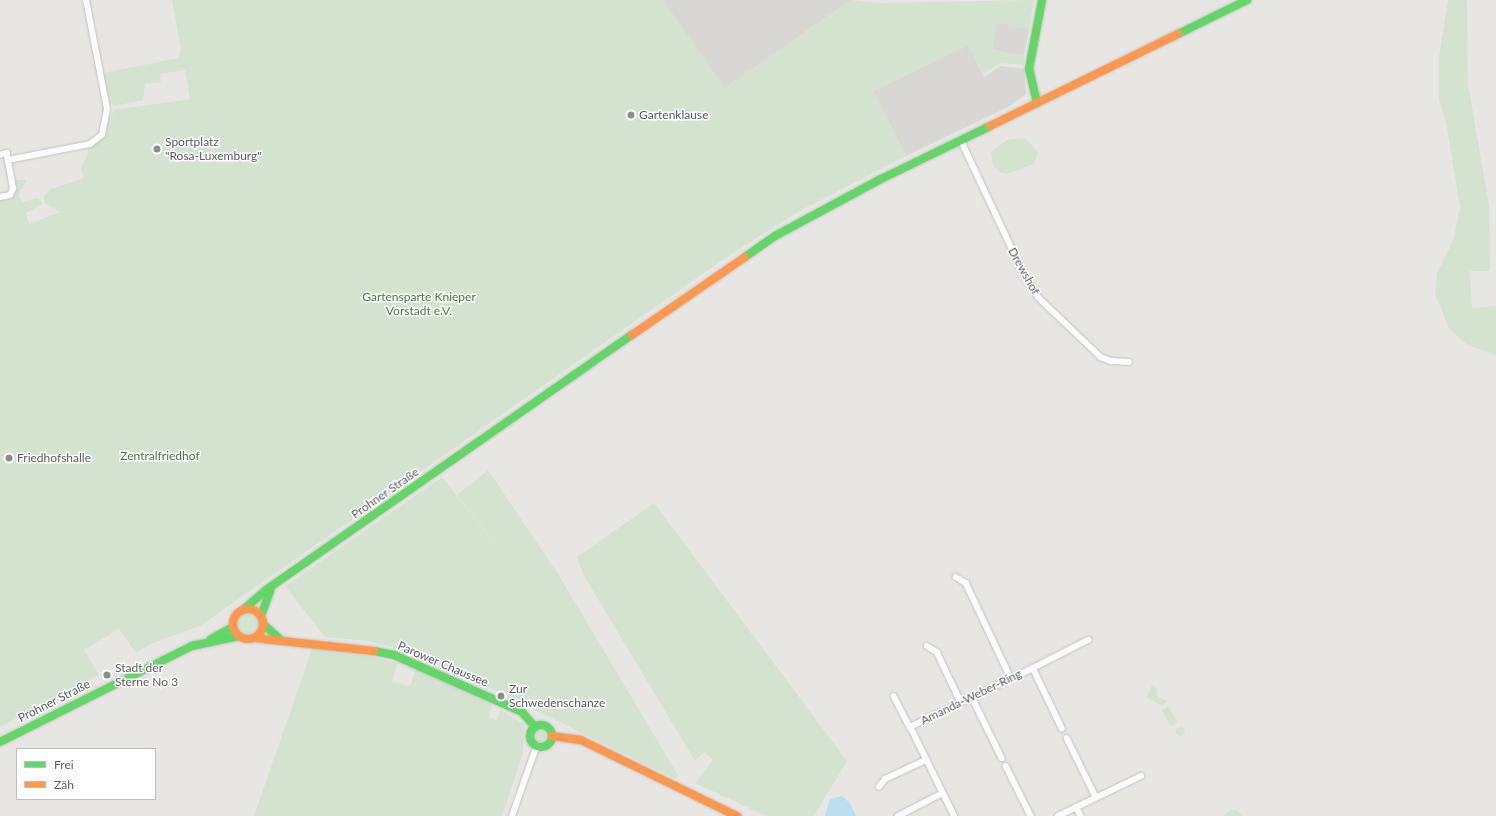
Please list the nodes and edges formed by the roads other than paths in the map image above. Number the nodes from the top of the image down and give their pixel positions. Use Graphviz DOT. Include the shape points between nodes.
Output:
graph roads {
  1 [pos="86,0"];
  2 [pos="1042,0"];
  3 [pos="1247,0"];
  4 [pos="1037,103"];
  5 [pos="961,140"];
  6 [pos="0,155"];
  7 [pos="8,160"];
  8 [pos="0,197"];
  9 [pos="1129,362"];
  10 [pos="956,577"];
  11 [pos="275,585"];
  12 [pos="243,610"];
  13 [pos="262,620"];
  14 [pos="233,627"];
  15 [pos="239,636"];
  16 [pos="254,638"];
  17 [pos="1088,640"];
  18 [pos="207,641"];
  19 [pos="284,642"];
  20 [pos="927,646"];
  21 [pos="1032,668"];
  22 [pos="1012,678"];
  23 [pos="894,696"];
  24 [pos="972,697"];
  25 [pos="961,702"];
  26 [pos="535,727"];
  27 [pos="910,727"];
  28 [pos="1062,728"];
  29 [pos="552,736"];
  30 [pos="1067,738"];
  31 [pos="0,742"];
  32 [pos="537,746"];
  33 [pos="1002,758"];
  34 [pos="926,760"];
  35 [pos="1006,766"];
  36 [pos="1141,776"];
  37 [pos="879,787"];
  38 [pos="941,794"];
  39 [pos="1096,797"];
  40 [pos="1076,807"];
  41 [pos="512,816"];
  42 [pos="737,816"];
  43 [pos="898,816"];
  44 [pos="954,816"];
  45 [pos="1031,816"];
  46 [pos="1058,816"];
  47 [pos="1080,816"];
  1 -- 7 [label="street" via="107,110 102,135 90,144"];
  2 -- 4 [label="main road" via="1029,69"];
  3 -- 4 [label="main road, Prohner Straße"];
  4 -- 5 [label="main road, Prohner Straße"];
  5 -- 9 [label="street, Drewshof" via="1015,255 1039,298 1101,357 1111,361"];
  5 -- 11 [label="main road, Prohner Straße" via="775,236"];
  6 -- 7 [label="street" via="7,153"];
  7 -- 8 [label="street" via="13,189 10,195"];
  10 -- 22 [label="street" via="966,583"];
  11 -- 12 [label="main road, Prohner Straße"];
  11 -- 13 [label="main road, Prohner Straße" via="266,596"];
  12 -- 13 [label="main road" via="255,611"];
  12 -- 14 [label="main road" via="235,616"];
  13 -- 16 [label="main road"];
  13 -- 19 [label="main road"];
  14 -- 15 [label="main road"];
  14 -- 18 [label="main road, Prohner Straße"];
  15 -- 16 [label="main road, Parower Chaussee"];
  15 -- 18 [label="main road, Prohner Straße"];
  16 -- 19 [label="main road, Parower Chaussee"];
  17 -- 21 [label="street, Amanda-Weber-Ring"];
  18 -- 31 [label="main road, Prohner Straße" via="167,657"];
  19 -- 26 [label="main road, Parower Chaussee" via="355,647 406,659 522,712"];
  20 -- 25 [label="street" via="937,652"];
  21 -- 22 [label="street, Amanda-Weber-Ring"];
  21 -- 28 [label="street, Amanda-Weber-Ring"];
  22 -- 24 [label="street, Amanda-Weber-Ring"];
  23 -- 27 [label="street, Amanda-Weber-Ring"];
  24 -- 25 [label="street, Amanda-Weber-Ring"];
  24 -- 33 [label="street"];
  25 -- 27 [label="street, Amanda-Weber-Ring"];
  26 -- 29 [label="main road, Parower Chaussee" via="545,726"];
  26 -- 32 [label="main road" via="531,737"];
  27 -- 34 [label="street, Amanda-Weber-Ring"];
  29 -- 32 [label="main road" via="547,745"];
  29 -- 42 [label="main road, Parower Chaussee" via="580,740"];
  30 -- 39 [label="street"];
  32 -- 41 [label="street"];
  34 -- 37 [label="street" via="885,779"];
  34 -- 38 [label="street, Amanda-Weber-Ring"];
  35 -- 45 [label="street"];
  36 -- 39 [label="street"];
  38 -- 43 [label="street"];
  38 -- 44 [label="street, Amanda-Weber-Ring"];
  39 -- 40 [label="street"];
  40 -- 46 [label="street"];
  40 -- 47 [label="street"];
}
